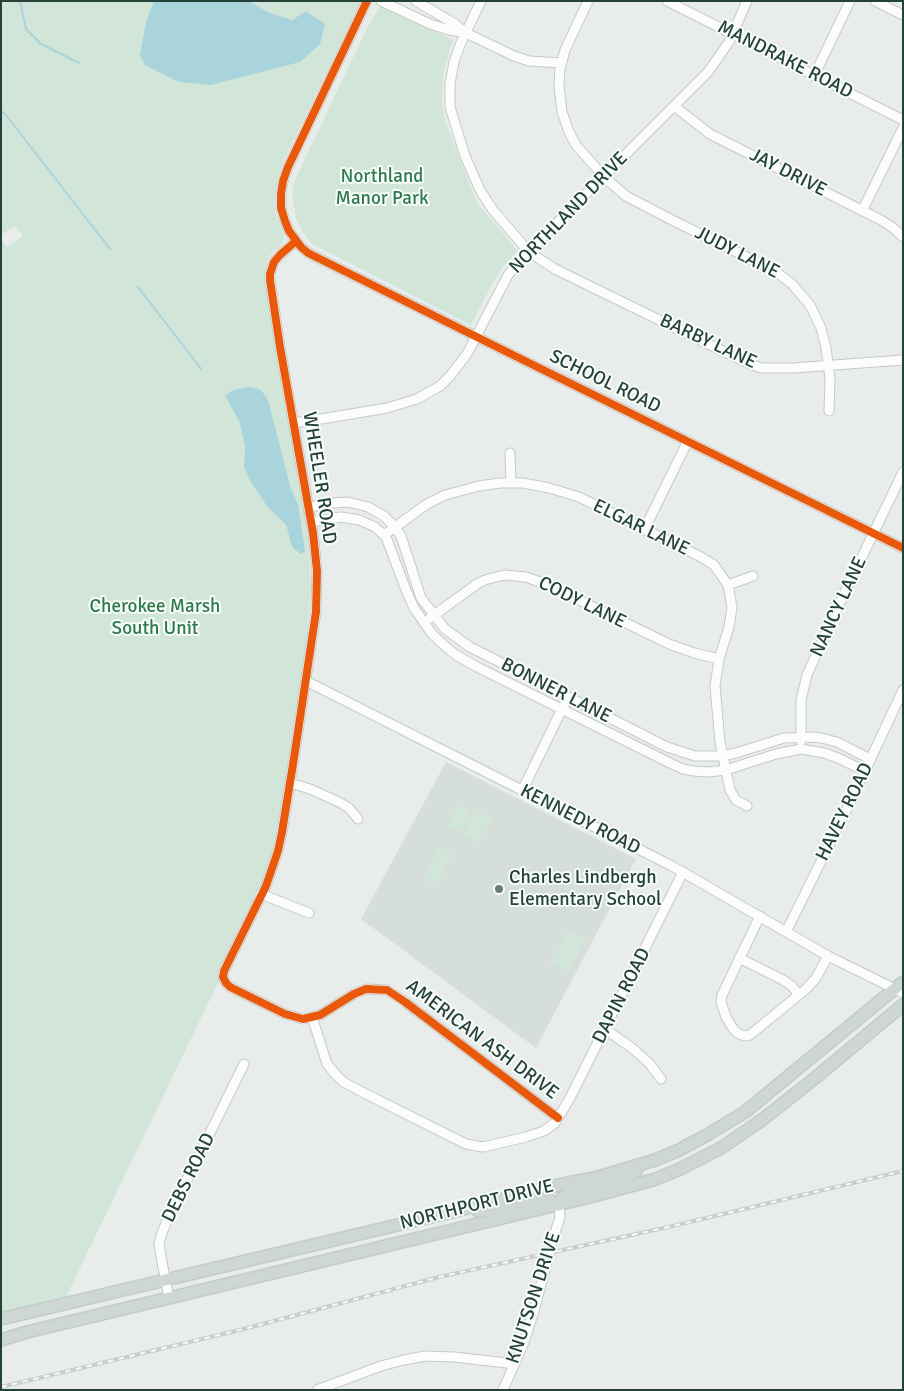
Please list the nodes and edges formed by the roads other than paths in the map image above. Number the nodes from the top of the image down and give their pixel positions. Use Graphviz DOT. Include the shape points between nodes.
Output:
graph roads {
  1 [pos="367,1"];
  2 [pos="381,1"];
  3 [pos="416,1"];
  4 [pos="481,1"];
  5 [pos="588,1"];
  6 [pos="667,1"];
  7 [pos="747,1"];
  8 [pos="850,1"];
  9 [pos="875,1"];
  10 [pos="903,15"];
  11 [pos="466,34"];
  12 [pos="732,34"];
  13 [pos="561,62"];
  14 [pos="814,76"];
  15 [pos="674,106"];
  16 [pos="903,120"];
  17 [pos="903,128"];
  18 [pos="604,176"];
  19 [pos="862,211"];
  20 [pos="903,237"];
  21 [pos="296,241"];
  22 [pos="529,252"];
  23 [pos="476,336"];
  24 [pos="903,360"];
  25 [pos="828,365"];
  26 [pos="829,411"];
  27 [pos="294,422"];
  28 [pos="688,441"];
  29 [pos="510,453"];
  30 [pos="903,472"];
  31 [pos="510,483"];
  32 [pos="309,507"];
  33 [pos="311,522"];
  34 [pos="395,527"];
  35 [pos="644,530"];
  36 [pos="874,534"];
  37 [pos="384,535"];
  38 [pos="903,548"];
  39 [pos="754,576"];
  40 [pos="728,585"];
  41 [pos="434,615"];
  42 [pos="424,623"];
  43 [pos="720,659"];
  44 [pos="306,681"];
  45 [pos="903,690"];
  46 [pos="568,696"];
  47 [pos="562,708"];
  48 [pos="800,736"];
  49 [pos="801,749"];
  50 [pos="722,756"];
  51 [pos="870,759"];
  52 [pos="726,770"];
  53 [pos="865,771"];
  54 [pos="290,783"];
  55 [pos="522,790"];
  56 [pos="748,806"];
  57 [pos="358,819"];
  58 [pos="683,872"];
  59 [pos="261,894"];
  60 [pos="309,913"];
  61 [pos="760,916"];
  62 [pos="786,932"];
  63 [pos="828,956"];
  64 [pos="739,958"];
  65 [pos="900,988"];
  66 [pos="799,994"];
  67 [pos="903,1005"];
  68 [pos="312,1017"];
  69 [pos="605,1030"];
  70 [pos="244,1064"];
  71 [pos="661,1079"];
  72 [pos="558,1118"];
  73 [pos="655,1160"];
  74 [pos="559,1205"];
  75 [pos="444,1214"];
  76 [pos="165,1280"];
  77 [pos="169,1298"];
  78 [pos="1,1319"];
  79 [pos="1,1340"];
  80 [pos="516,1361"];
  81 [pos="316,1390"];
  82 [pos="503,1390"];
  1 -- 21 [label="street" via="283,181 281,208"];
  2 -- 11 [label="street" via="430,24"];
  3 -- 11 [label="street"];
  4 -- 11 [label="street, BARBY LANE"];
  5 -- 13 [label="street, JUDY LANE"];
  6 -- 12 [label="street, MANDRAKE ROAD"];
  7 -- 12 [label="street, NORTHLAND DRIVE"];
  8 -- 14 [label="street"];
  9 -- 10 [label="street"];
  11 -- 13 [label="street" via="522,59"];
  11 -- 22 [label="street, BARBY LANE" via="451,76 452,115 480,190"];
  12 -- 14 [label="street, MANDRAKE ROAD"];
  12 -- 15 [label="street, NORTHLAND DRIVE" via="708,72"];
  13 -- 18 [label="street, JUDY LANE" via="559,86 562,112 569,132 576,145"];
  14 -- 16 [label="street, MANDRAKE ROAD"];
  15 -- 18 [label="street, NORTHLAND DRIVE"];
  15 -- 19 [label="street, JAY DRIVE" via="710,134"];
  17 -- 19 [label="street"];
  18 -- 22 [label="street, NORTHLAND DRIVE"];
  18 -- 25 [label="street, JUDY LANE" via="626,196 763,264 786,279 807,300 818,320"];
  19 -- 20 [label="street, JAY DRIVE" via="892,227"];
  21 -- 23 [label="street, SCHOOL ROAD" via="308,253"];
  21 -- 27 [label="street, WHEELER ROAD" via="276,259 270,274"];
  22 -- 23 [label="street, NORTHLAND DRIVE" via="508,275"];
  22 -- 25 [label="street, BARBY LANE" via="555,269 761,368"];
  23 -- 27 [label="street, NORTHLAND DRIVE" via="450,376 418,399 387,408"];
  23 -- 28 [label="street, SCHOOL ROAD"];
  24 -- 25 [label="street, BARBY LANE"];
  25 -- 26 [label="street, JUDY LANE"];
  27 -- 32 [label="street, WHEELER ROAD"];
  28 -- 35 [label="street"];
  28 -- 36 [label="street, SCHOOL ROAD"];
  29 -- 31 [label="street"];
  30 -- 36 [label="street, NANCY LANE"];
  31 -- 34 [label="street, ELGAR LANE" via="478,486 445,495"];
  31 -- 35 [label="street, ELGAR LANE" via="568,493"];
  32 -- 33 [label="street, WHEELER ROAD"];
  32 -- 34 [label="street, BONNER LANE" via="348,502 360,504 384,516"];
  33 -- 37 [label="street" via="348,518 367,523"];
  33 -- 44 [label="street, WHEELER ROAD" via="317,595"];
  34 -- 37 [label="street, ELGAR LANE"];
  34 -- 41 [label="street, BONNER LANE" via="422,598"];
  35 -- 40 [label="street, ELGAR LANE" via="714,565"];
  36 -- 38 [label="street, SCHOOL ROAD"];
  36 -- 48 [label="street, NANCY LANE" via="807,674 800,700"];
  37 -- 42 [label="street, BONNER LANE" via="414,608"];
  39 -- 40 [label="street"];
  40 -- 43 [label="street, ELGAR LANE" via="732,615"];
  41 -- 42 [label="street, CODY LANE"];
  41 -- 43 [label="street, CODY LANE" via="486,580 504,576 526,578 548,585 669,644"];
  41 -- 46 [label="street, BONNER LANE" via="445,629 470,647"];
  42 -- 47 [label="street, BONNER LANE" via="456,655"];
  43 -- 50 [label="street, ELGAR LANE" via="716,686"];
  44 -- 54 [label="street, WHEELER ROAD"];
  44 -- 55 [label="street, KENNEDY ROAD"];
  45 -- 51 [label="street, HAVEY ROAD"];
  46 -- 47 [label="street"];
  46 -- 50 [label="street, BONNER LANE" via="666,746 695,756"];
  47 -- 52 [label="street, BONNER LANE" via="683,769"];
  47 -- 55 [label="street"];
  48 -- 49 [label="street, NANCY LANE"];
  48 -- 50 [label="street, BONNER LANE"];
  48 -- 51 [label="street, BONNER LANE" via="828,739"];
  49 -- 52 [label="street, BONNER LANE"];
  49 -- 53 [label="street, BONNER LANE" via="824,753"];
  50 -- 52 [label="street, ELGAR LANE"];
  51 -- 53 [label="street, HAVEY ROAD"];
  52 -- 56 [label="street, ELGAR LANE" via="734,797"];
  53 -- 62 [label="street, HAVEY ROAD"];
  54 -- 57 [label="street" via="339,802"];
  54 -- 59 [label="street, WHEELER ROAD" via="278,851"];
  55 -- 58 [label="street, KENNEDY ROAD"];
  58 -- 61 [label="street, KENNEDY ROAD"];
  58 -- 69 [label="street, DAPIN ROAD"];
  59 -- 60 [label="street"];
  59 -- 68 [label="street, WHEELER ROAD" via="223,977 230,986 285,1014 304,1019"];
  61 -- 62 [label="street, KENNEDY ROAD"];
  61 -- 64 [label="street"];
  62 -- 63 [label="street, KENNEDY ROAD"];
  63 -- 65 [label="street, KENNEDY ROAD"];
  63 -- 66 [label="street" via="816,978"];
  64 -- 66 [label="street" via="783,980"];
  64 -- 66 [label="street" via="721,1002 734,1030 750,1035"];
  65 -- 73 [label="main road, NORTHPORT DRIVE" via="745,1112"];
  67 -- 74 [label="main road, NORTHPORT DRIVE" via="762,1120 721,1148 653,1180"];
  68 -- 72 [label="street, AMERICAN ASH DRIVE" via="366,989 387,990"];
  68 -- 72 [label="street" via="327,1064 341,1080 466,1144 483,1147 526,1137 548,1129"];
  69 -- 71 [label="street" via="632,1048"];
  69 -- 72 [label="street, DAPIN ROAD"];
  70 -- 76 [label="street, DEBS ROAD" via="162,1233 159,1244"];
  73 -- 74 [label="main road" via="606,1186 568,1194"];
  73 -- 75 [label="main road, NORTHPORT DRIVE"];
  74 -- 75 [label="main road" via="554,1201 534,1202"];
  74 -- 77 [label="main road, NORTHPORT DRIVE"];
  74 -- 80 [label="street, KNUTSON DRIVE, bridge" via="560,1217 534,1311"];
  75 -- 76 [label="main road, NORTHPORT DRIVE"];
  76 -- 77 [label="street, DEBS ROAD"];
  76 -- 78 [label="main road, NORTHPORT DRIVE"];
  77 -- 79 [label="main road, NORTHPORT DRIVE"];
  80 -- 81 [label="street" via="425,1356 381,1366"];
  80 -- 82 [label="street, KNUTSON DRIVE"];
}
